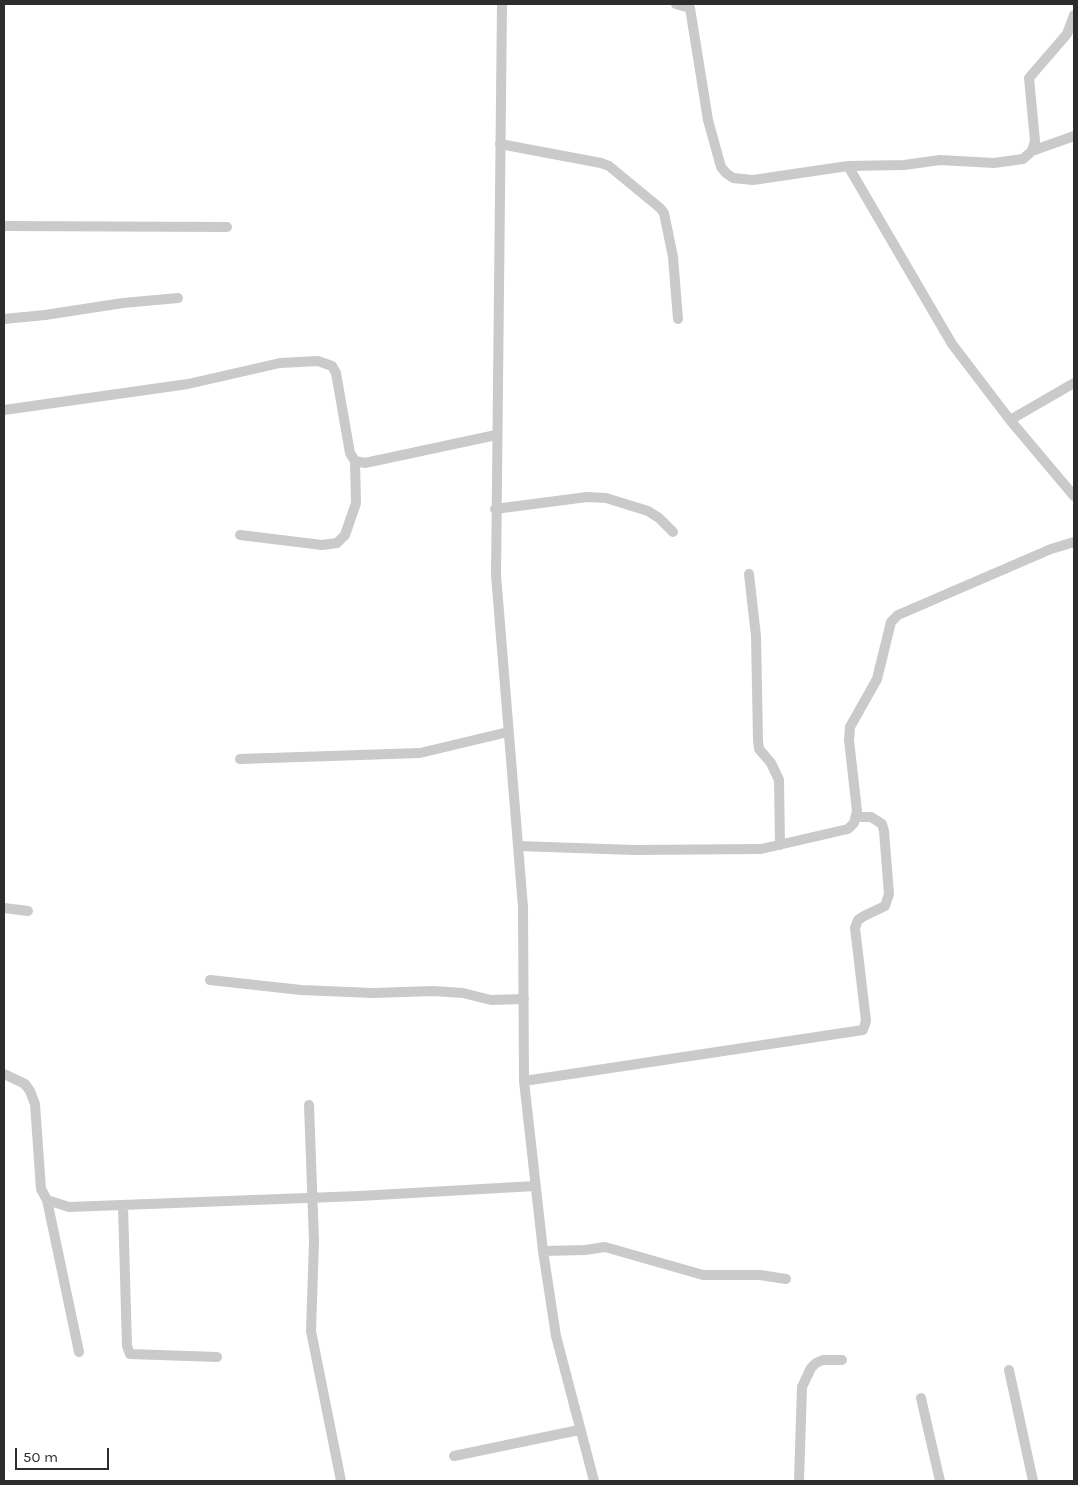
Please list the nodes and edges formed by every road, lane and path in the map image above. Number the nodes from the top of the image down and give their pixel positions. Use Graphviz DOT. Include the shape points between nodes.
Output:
graph roads {
  1 [pos="502,4"];
  2 [pos="676,4"];
  3 [pos="691,6"];
  4 [pos="1074,15"];
  5 [pos="1074,136"];
  6 [pos="500,144"];
  7 [pos="1032,151"];
  8 [pos="848,166"];
  9 [pos="4,226"];
  10 [pos="227,227"];
  11 [pos="178,298"];
  12 [pos="4,319"];
  13 [pos="678,319"];
  14 [pos="1074,382"];
  15 [pos="4,410"];
  16 [pos="1010,420"];
  17 [pos="496,435"];
  18 [pos="355,461"];
  19 [pos="1074,496"];
  20 [pos="496,509"];
  21 [pos="673,532"];
  22 [pos="240,535"];
  23 [pos="1074,542"];
  24 [pos="749,574"];
  25 [pos="508,732"];
  26 [pos="240,759"];
  27 [pos="857,817"];
  28 [pos="518,846"];
  29 [pos="780,846"];
  30 [pos="4,908"];
  31 [pos="28,911"];
  32 [pos="210,980"];
  33 [pos="524,999"];
  34 [pos="4,1074"];
  35 [pos="524,1081"];
  36 [pos="309,1105"];
  37 [pos="536,1186"];
  38 [pos="314,1198"];
  39 [pos="47,1200"];
  40 [pos="123,1206"];
  41 [pos="543,1251"];
  42 [pos="786,1279"];
  43 [pos="79,1352"];
  44 [pos="217,1358"];
  45 [pos="842,1360"];
  46 [pos="1009,1370"];
  47 [pos="921,1398"];
  48 [pos="579,1430"];
  49 [pos="454,1456"];
  50 [pos="341,1481"];
  51 [pos="594,1481"];
  52 [pos="799,1481"];
  53 [pos="940,1481"];
  54 [pos="1033,1481"];
  1 -- 6 [label="street"];
  2 -- 3 [label="street"];
  3 -- 8 [label="street" via="708,120 726,173 733,178 753,180"];
  4 -- 7 [label="street" via="1067,34 1029,78 1036,133"];
  5 -- 7 [label="street"];
  6 -- 13 [label="street" via="609,166 660,208 664,213 673,257"];
  6 -- 17 [label="street" via="500,378"];
  7 -- 8 [label="street" via="1023,159 994,163 940,160 904,165"];
  8 -- 16 [label="street" via="952,344"];
  9 -- 10 [label="street"];
  11 -- 12 [label="street"];
  14 -- 16 [label="street"];
  15 -- 18 [label="street" via="188,384 280,363 318,361 332,366 336,373 350,453"];
  16 -- 19 [label="street"];
  17 -- 18 [label="street" via="365,463"];
  17 -- 20 [label="street"];
  18 -- 22 [label="street" via="356,503 345,535 337,544"];
  20 -- 21 [label="street" via="587,497 606,498 648,511"];
  20 -- 25 [label="street" via="496,576"];
  23 -- 27 [label="street" via="898,615 891,622 877,679 850,727"];
  24 -- 29 [label="street" via="756,636 759,749 779,780"];
  25 -- 26 [label="street" via="420,753"];
  25 -- 28 [label="street"];
  27 -- 29 [label="street" via="848,829 839,833"];
  27 -- 35 [label="street" via="871,817 882,824 890,894 885,906 858,920 855,928 866,1021 864,1030"];
  28 -- 29 [label="street" via="653,850"];
  28 -- 33 [label="street" via="525,945"];
  30 -- 31 [label="street"];
  32 -- 33 [label="street" via="301,990 433,991 463,993 491,1000"];
  33 -- 35 [label="street"];
  34 -- 39 [label="street" via="25,1084 35,1104 41,1189"];
  35 -- 37 [label="street"];
  36 -- 38 [label="street"];
  37 -- 38 [label="street"];
  37 -- 41 [label="street"];
  38 -- 40 [label="street"];
  38 -- 50 [label="street" via="311,1331"];
  39 -- 40 [label="street" via="69,1208"];
  39 -- 43 [label="street"];
  40 -- 44 [label="street" via="127,1346 130,1354"];
  41 -- 42 [label="street" via="604,1247 703,1275 760,1275"];
  41 -- 48 [label="street" via="556,1336"];
  45 -- 52 [label="street" via="816,1363 802,1387"];
  46 -- 54 [label="street"];
  47 -- 53 [label="street"];
  48 -- 49 [label="street"];
  48 -- 51 [label="street"];
}
